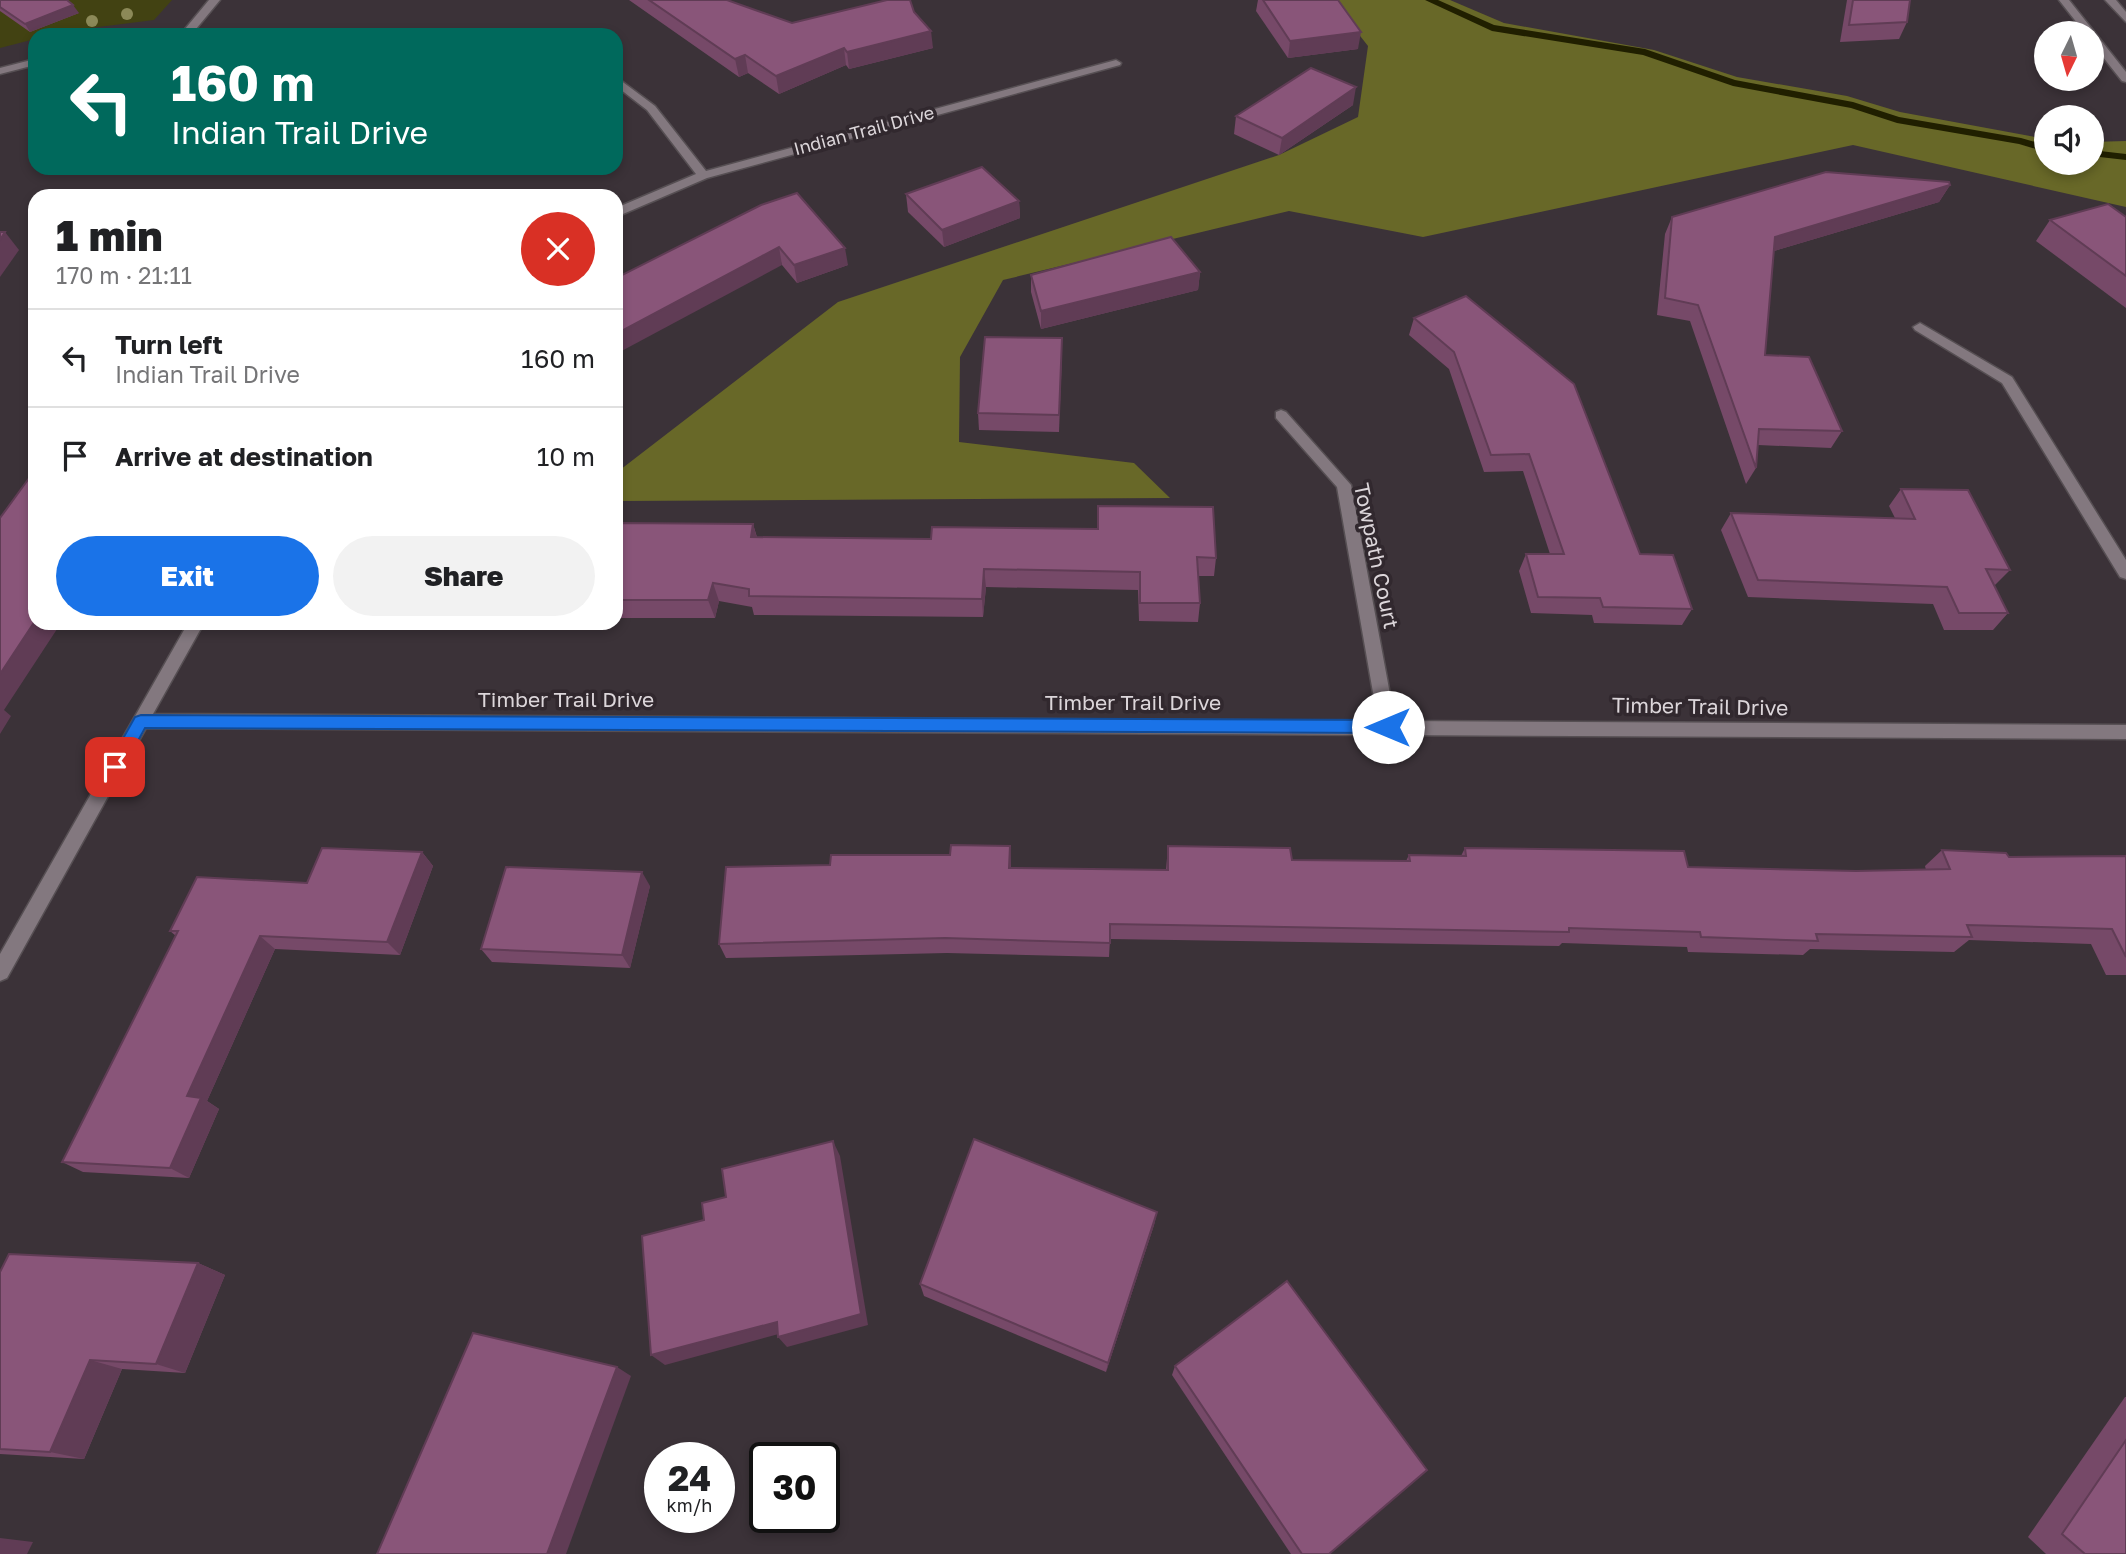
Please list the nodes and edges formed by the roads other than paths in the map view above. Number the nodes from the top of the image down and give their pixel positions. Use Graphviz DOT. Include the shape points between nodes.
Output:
graph roads {
  1 [pos="215,0"];
  2 [pos="2064,0"];
  3 [pos="2110,0"];
  4 [pos="2126,19"];
  5 [pos="2081,21"];
  6 [pos="191,28"];
  7 [pos="2104,51"];
  8 [pos="1116,63"];
  9 [pos="28,64"];
  10 [pos="0,71"];
  11 [pos="2126,79"];
  12 [pos="623,86"];
  13 [pos="704,175"];
  14 [pos="623,210"];
  15 [pos="1920,327"];
  16 [pos="1282,415"];
  17 [pos="2126,573"];
  18 [pos="192,630"];
  19 [pos="141,721"];
  20 [pos="1388,727"];
  21 [pos="2126,732"];
  22 [pos="0,972"];
  1 -- 6 [label="street"];
  2 -- 5 [label="street"];
  3 -- 4 [label="street"];
  7 -- 11 [label="street"];
  8 -- 13 [label="street, Indian Trail Drive"];
  9 -- 10 [label="street"];
  12 -- 13 [label="street" via="651,108"];
  13 -- 14 [label="street, Indian Trail Drive"];
  15 -- 17 [label="street" via="2007,380"];
  16 -- 20 [label="street, Towpath Court" via="1344,485"];
  18 -- 19 [label="street"];
  19 -- 20 [label="street, Timber Trail Drive"];
  19 -- 22 [label="street"];
  20 -- 21 [label="street, Timber Trail Drive"];
}
